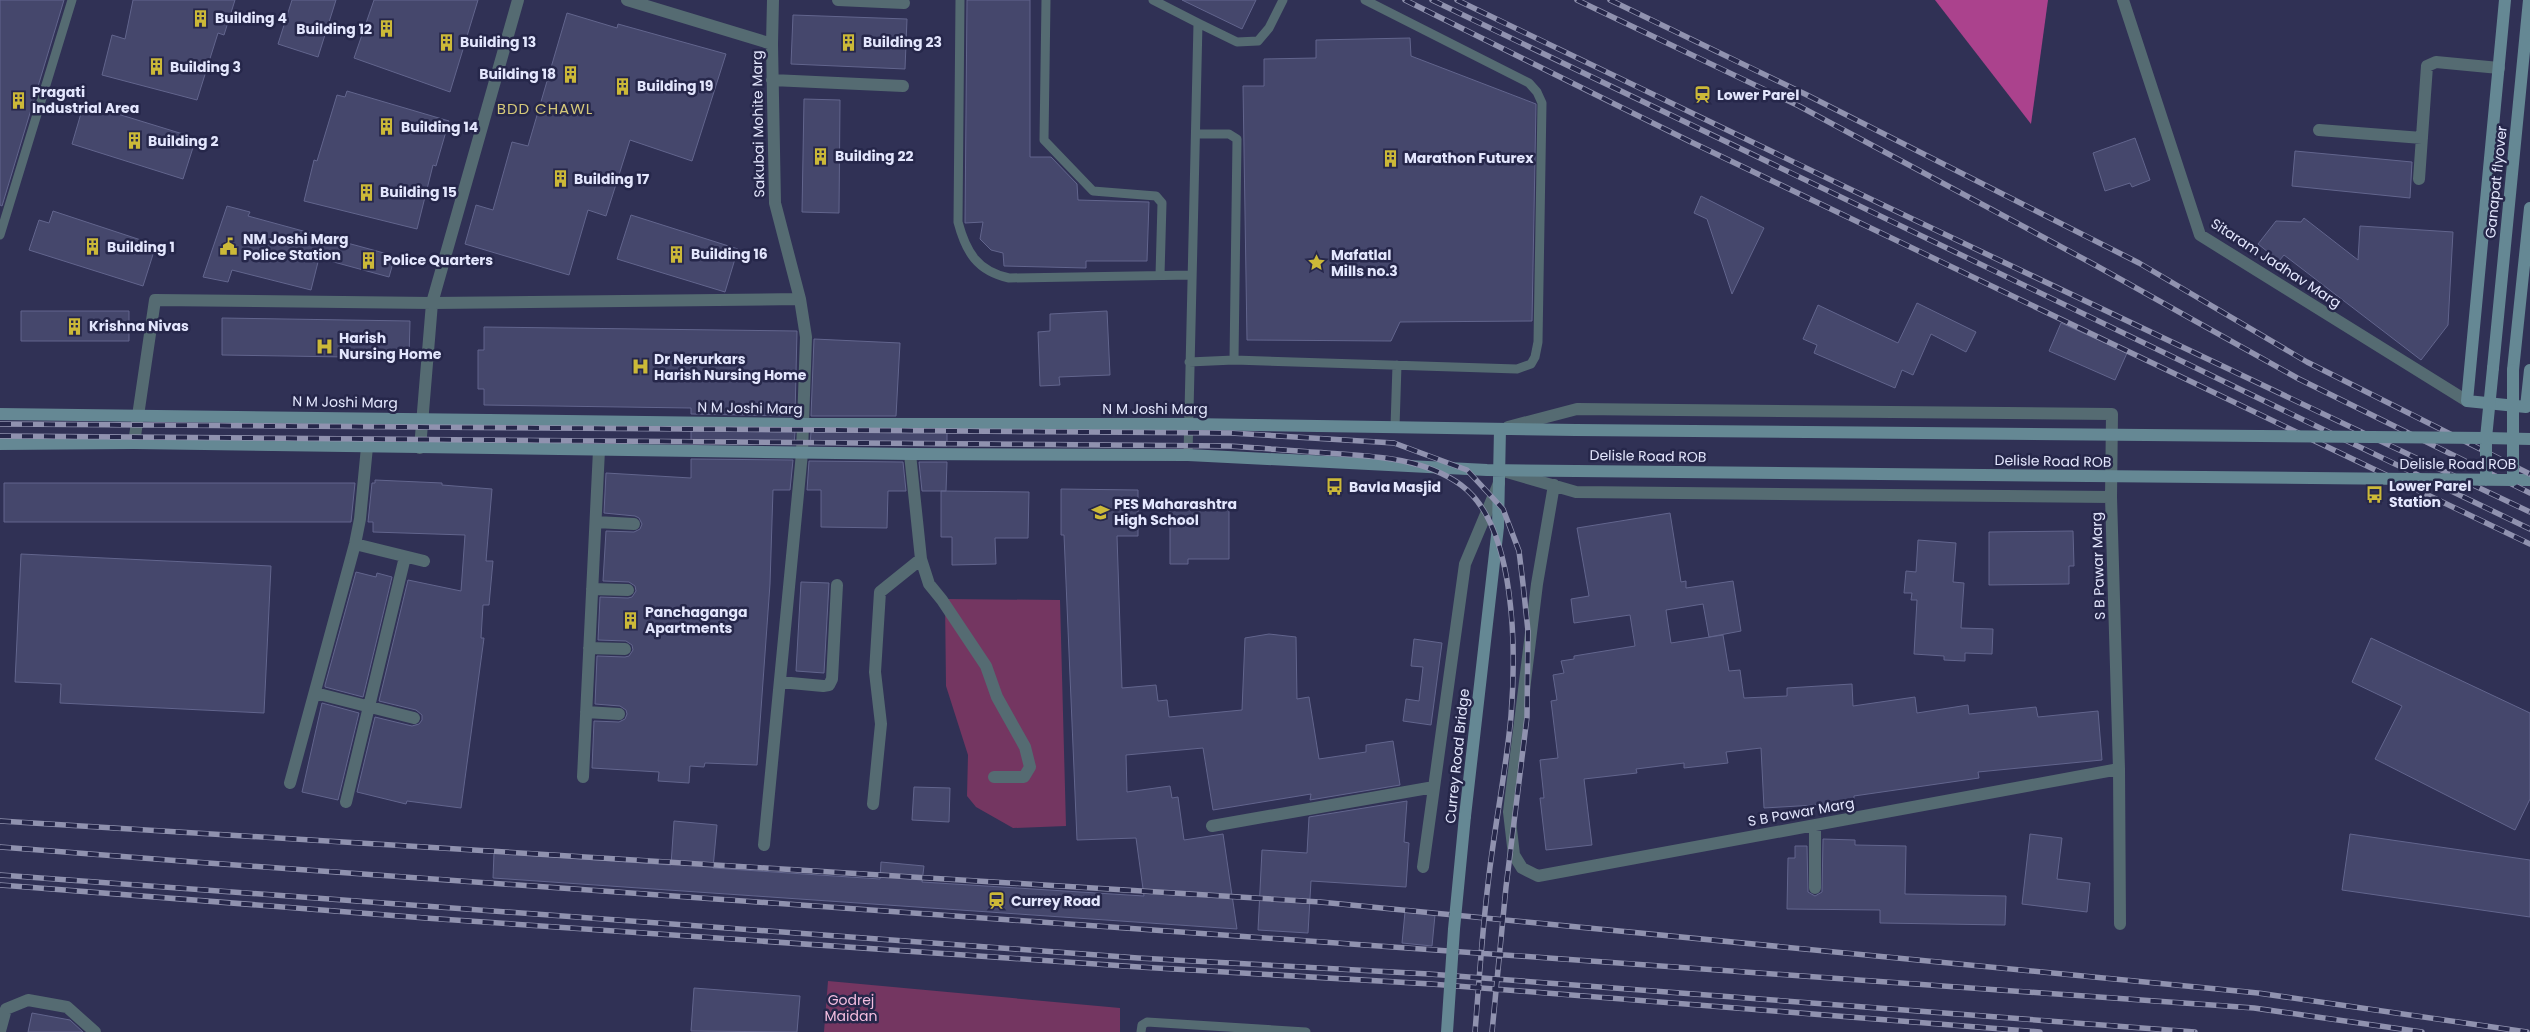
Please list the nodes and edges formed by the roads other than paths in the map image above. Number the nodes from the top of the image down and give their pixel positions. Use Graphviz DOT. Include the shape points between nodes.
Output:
graph roads {
  1 [pos="72,0"];
  2 [pos="518,0"];
  3 [pos="627,0"];
  4 [pos="773,0"];
  5 [pos="838,0"];
  6 [pos="960,0"];
  7 [pos="1046,0"];
  8 [pos="1153,0"];
  9 [pos="1282,0"];
  10 [pos="1365,0"];
  11 [pos="2123,0"];
  12 [pos="2505,0"];
  13 [pos="2529,0"];
  14 [pos="904,3"];
  15 [pos="1198,23"];
  16 [pos="772,44"];
  17 [pos="2498,68"];
  18 [pos="772,80"];
  19 [pos="903,86"];
  20 [pos="2319,130"];
  21 [pos="1196,134"];
  22 [pos="2422,138"];
  23 [pos="2420,179"];
  24 [pos="2530,208"];
  25 [pos="1,229"];
  26 [pos="1160,275"];
  27 [pos="1192,275"];
  28 [pos="800,299"];
  29 [pos="432,303"];
  30 [pos="1234,360"];
  31 [pos="1189,362"];
  32 [pos="1397,365"];
  33 [pos="2530,370"];
  34 [pos="2467,401"];
  35 [pos="2528,407"];
  36 [pos="0,414"];
  37 [pos="137,415"];
  38 [pos="422,418"];
  39 [pos="805,424"];
  40 [pos="1188,424"];
  41 [pos="1395,427"];
  42 [pos="1500,428"];
  43 [pos="2486,438"];
  44 [pos="2513,438"];
  45 [pos="2530,439"];
  46 [pos="134,443"];
  47 [pos="0,444"];
  48 [pos="366,447"];
  49 [pos="420,448"];
  50 [pos="599,450"];
  51 [pos="802,453"];
  52 [pos="910,454"];
  53 [pos="1188,455"];
  54 [pos="1500,470"];
  55 [pos="2486,480"];
  56 [pos="2513,480"];
  57 [pos="2530,480"];
  58 [pos="1498,483"];
  59 [pos="1554,485"];
  60 [pos="2111,496"];
  61 [pos="596,522"];
  62 [pos="634,524"];
  63 [pos="354,544"];
  64 [pos="405,556"];
  65 [pos="920,559"];
  66 [pos="424,561"];
  67 [pos="837,585"];
  68 [pos="592,589"];
  69 [pos="628,590"];
  70 [pos="589,648"];
  71 [pos="625,650"];
  72 [pos="780,682"];
  73 [pos="315,693"];
  74 [pos="369,706"];
  75 [pos="586,712"];
  76 [pos="619,714"];
  77 [pos="414,718"];
  78 [pos="2119,769"];
  79 [pos="583,777"];
  80 [pos="994,777"];
  81 [pos="290,783"];
  82 [pos="1434,787"];
  83 [pos="346,802"];
  84 [pos="873,804"];
  85 [pos="1815,825"];
  86 [pos="1212,826"];
  87 [pos="764,845"];
  88 [pos="1423,867"];
  89 [pos="1815,888"];
  90 [pos="2120,924"];
  91 [pos="0,1031"];
  92 [pos="95,1032"];
  93 [pos="1141,1032"];
  94 [pos="1306,1032"];
  95 [pos="1447,1032"];
  1 -- 25 [label="lane"];
  2 -- 29 [label="street"];
  3 -- 16 [label="street"];
  4 -- 16 [label="street, Sakubai Mohite Marg"];
  5 -- 14 [label="street"];
  6 -- 26 [label="lane" via="958,222 968,253 976,261 1009,278"];
  7 -- 26 [label="lane" via="1044,140 1094,191 1160,198"];
  8 -- 15 [label="lane"];
  9 -- 15 [label="lane" via="1269,28 1258,41 1237,42"];
  10 -- 32 [label="lane" via="1529,83 1542,103 1538,342 1535,357 1530,364 1517,369"];
  11 -- 34 [label="street, Sitaram Jadhav Marg" via="2200,235"];
  12 -- 17 [label="main road"];
  13 -- 43 [label="main road, Ganapat flyover, bridge"];
  15 -- 21 [label="lane"];
  16 -- 18 [label="street, Sakubai Mohite Marg"];
  17 -- 22 [label="street" via="2430,63"];
  17 -- 34 [label="main road"];
  18 -- 19 [label="street"];
  18 -- 28 [label="street, Sakubai Mohite Marg" via="775,202"];
  20 -- 22 [label="street"];
  21 -- 27 [label="lane"];
  21 -- 30 [label="lane" via="1229,134 1238,140"];
  22 -- 23 [label="street"];
  24 -- 44 [label="main road, bridge" via="2513,370"];
  26 -- 27 [label="lane"];
  27 -- 31 [label="lane"];
  28 -- 29 [label="street"];
  28 -- 39 [label="street, Sakubai Mohite Marg" via="806,337"];
  29 -- 37 [label="street" via="155,300"];
  29 -- 38 [label="street"];
  30 -- 31 [label="lane"];
  30 -- 32 [label="lane"];
  31 -- 40 [label="lane"];
  32 -- 41 [label="lane"];
  33 -- 35 [label="main road"];
  34 -- 35 [label="main road"];
  36 -- 37 [label="main road, N M Joshi Marg"];
  37 -- 38 [label="main road, N M Joshi Marg"];
  37 -- 46 [label="street"];
  38 -- 39 [label="main road, N M Joshi Marg"];
  38 -- 49 [label="street"];
  39 -- 40 [label="main road, N M Joshi Marg"];
  39 -- 51 [label="street, Sakubai Mohite Marg"];
  40 -- 41 [label="main road, N M Joshi Marg"];
  40 -- 53 [label="lane"];
  41 -- 42 [label="main road, N M Joshi Marg"];
  42 -- 43 [label="main road, Delisle Road ROB, bridge"];
  42 -- 54 [label="main road, Currey Road Bridge"];
  42 -- 60 [label="street, S B Pawar Marg" via="1577,409 2112,414"];
  43 -- 44 [label="main road, Delisle Road ROB"];
  43 -- 55 [label="main road, Ganapat flyover, bridge"];
  44 -- 45 [label="main road, Delisle Road ROB"];
  44 -- 56 [label="main road, bridge"];
  46 -- 47 [label="main road"];
  46 -- 48 [label="main road"];
  48 -- 49 [label="main road"];
  48 -- 63 [label="street" via="360,519"];
  49 -- 50 [label="main road"];
  50 -- 51 [label="main road"];
  50 -- 61 [label="street"];
  51 -- 52 [label="main road"];
  51 -- 72 [label="street, Sakubai Mohite Marg"];
  52 -- 53 [label="main road"];
  52 -- 65 [label="street"];
  53 -- 54 [label="main road"];
  54 -- 55 [label="main road, Delisle Road ROB, bridge"];
  54 -- 58 [label="main road, Currey Road Bridge"];
  54 -- 59 [label="street"];
  55 -- 56 [label="main road, Delisle Road ROB, bridge"];
  56 -- 57 [label="main road, Delisle Road ROB"];
  58 -- 82 [label="street" via="1465,564"];
  58 -- 95 [label="main road, Currey Road Bridge, bridge" via="1498,527 1469,774"];
  59 -- 60 [label="street" via="1576,492"];
  59 -- 85 [label="street, S B Pawar Marg" via="1537,584 1509,812 1514,855 1522,868 1538,876"];
  60 -- 78 [label="street, S B Pawar Marg"];
  61 -- 62 [label="street"];
  61 -- 68 [label="street"];
  63 -- 64 [label="street"];
  63 -- 73 [label="street"];
  64 -- 66 [label="street"];
  64 -- 74 [label="street"];
  65 -- 80 [label="street" via="928,584 947,606 986,666 997,697 1025,747 1030,767 1024,777"];
  65 -- 84 [label="street" via="880,592 876,672 881,724"];
  67 -- 72 [label="street" via="832,679 829,685"];
  68 -- 69 [label="street"];
  68 -- 70 [label="street"];
  70 -- 71 [label="street"];
  70 -- 75 [label="street"];
  72 -- 87 [label="street, Sakubai Mohite Marg"];
  73 -- 74 [label="street"];
  73 -- 81 [label="street"];
  74 -- 77 [label="street"];
  74 -- 83 [label="street"];
  75 -- 76 [label="street"];
  75 -- 79 [label="street"];
  78 -- 85 [label="street, S B Pawar Marg"];
  78 -- 90 [label="street"];
  82 -- 86 [label="street"];
  82 -- 88 [label="street"];
  85 -- 89 [label="street"];
  91 -- 92 [label="street" via="6,1009 28,1000 67,1007"];
  93 -- 94 [label="lane" via="1142,1025 1147,1022"];
}
